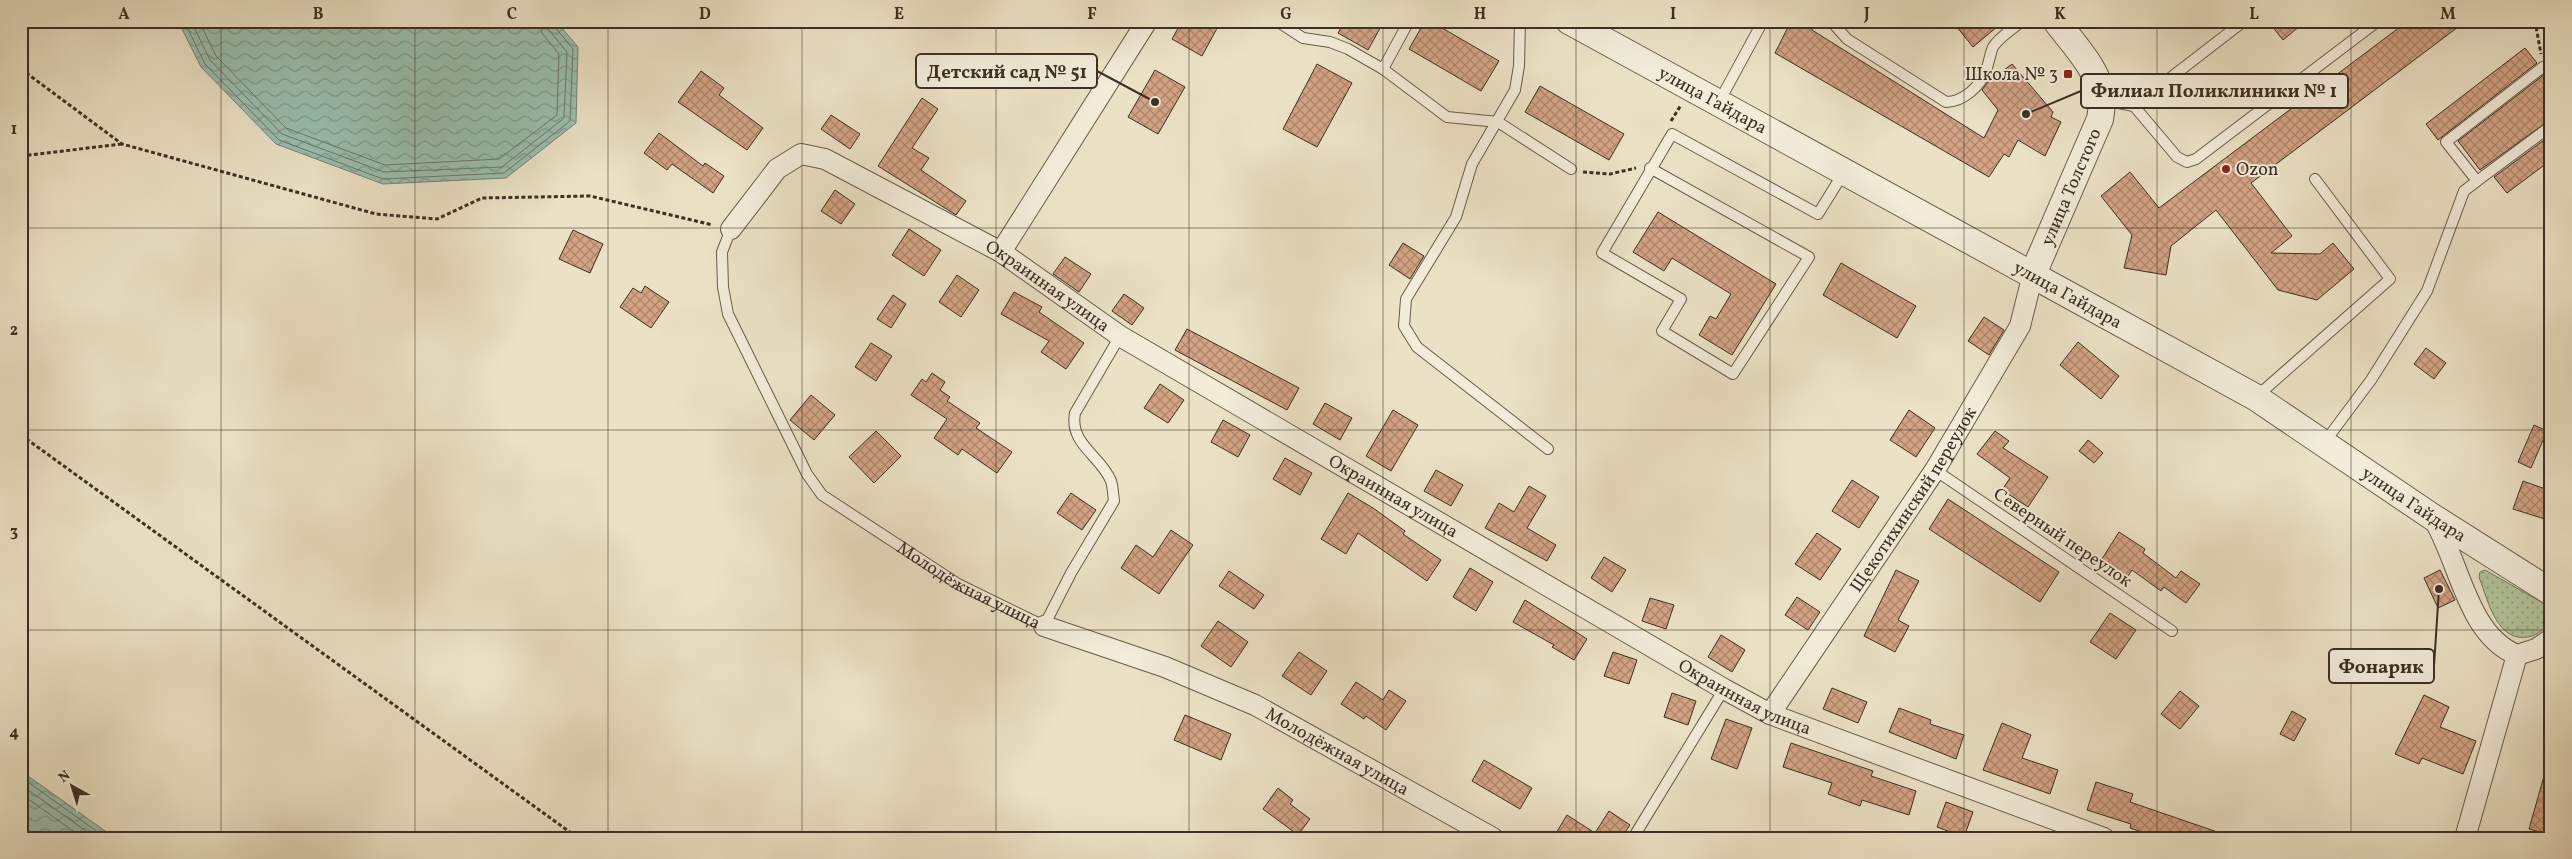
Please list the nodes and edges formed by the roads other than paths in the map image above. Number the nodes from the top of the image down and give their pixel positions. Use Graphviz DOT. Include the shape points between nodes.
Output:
graph roads {
  1 [pos="1147,21"];
  2 [pos="1278,21"];
  3 [pos="1408,21"];
  4 [pos="1520,21"];
  5 [pos="1569,21"];
  6 [pos="1763,21"];
  7 [pos="1831,21"];
  8 [pos="2022,21"];
  9 [pos="2056,21"];
  10 [pos="2244,21"];
  11 [pos="2378,21"];
  12 [pos="2543,67"];
  13 [pos="1383,68"];
  14 [pos="2102,99"];
  15 [pos="1718,102"];
  16 [pos="2134,106"];
  17 [pos="1498,122"];
  18 [pos="2551,126"];
  19 [pos="1645,166"];
  20 [pos="1571,169"];
  21 [pos="1844,171"];
  22 [pos="2315,180"];
  23 [pos="2477,181"];
  24 [pos="731,229"];
  25 [pos="1001,252"];
  26 [pos="2033,274"];
  27 [pos="1120,336"];
  28 [pos="2255,397"];
  29 [pos="2323,444"];
  30 [pos="1548,449"];
  31 [pos="1935,470"];
  32 [pos="2431,516"];
  33 [pos="2551,592"];
  34 [pos="1044,626"];
  35 [pos="2172,631"];
  36 [pos="2551,639"];
  37 [pos="2517,655"];
  38 [pos="1724,689"];
  39 [pos="1770,714"];
  40 [pos="1493,838"];
  41 [pos="1633,838"];
  42 [pos="2104,838"];
  43 [pos="2465,838"];
  1 -- 25 [label="street"];
  2 -- 13 [label="lane" via="1303,38 1330,42"];
  3 -- 13 [label="lane"];
  4 -- 17 [label="lane" via="1515,90"];
  5 -- 15 [label="street, улица Гайдара"];
  6 -- 15 [label="lane"];
  7 -- 8 [label="lane" via="1846,39 1946,102 1955,102 1980,82 1993,48"];
  9 -- 14 [label="street, улица Толстого" via="2087,62 2097,80"];
  10 -- 16 [label="lane"];
  11 -- 16 [label="lane" via="2196,159 2187,162 2176,157"];
  12 -- 23 [label="lane" via="2446,142"];
  13 -- 17 [label="lane" via="1447,117"];
  14 -- 16 [label="lane"];
  14 -- 26 [label="street, улица Толстого" via="2100,120"];
  15 -- 21 [label="street, улица Гайдара"];
  17 -- 20 [label="lane"];
  17 -- 30 [label="lane" via="1472,164 1456,217 1406,300 1404,326 1417,347"];
  18 -- 23 [label="lane"];
  19 -- 19 [label="lane" via="1602,253 1681,299 1662,331 1733,374 1808,257"];
  19 -- 21 [label="lane" via="1672,134 1818,214"];
  21 -- 26 [label="street, улица Гайдара"];
  22 -- 28 [label="lane" via="2390,279"];
  23 -- 29 [label="lane" via="2464,191 2426,291 2371,380"];
  24 -- 25 [label="street, Окраинная улица" via="776,169 801,154 825,159"];
  24 -- 34 [label="lane, Молодёжная улица" via="722,252 728,314 807,474 822,495 958,584"];
  25 -- 27 [label="street, Окраинная улица"];
  26 -- 28 [label="street, улица Гайдара"];
  26 -- 31 [label="street, Щекотихинский переулок" via="2020,326"];
  27 -- 34 [label="lane" via="1075,412 1073,425 1078,437 1111,481 1114,501"];
  27 -- 38 [label="street, Окраинная улица"];
  28 -- 29 [label="street, улица Гайдара"];
  29 -- 32 [label="street, улица Гайдара"];
  31 -- 35 [label="lane, Северный переулок"];
  31 -- 39 [label="street, Щекотихинский переулок"];
  32 -- 33 [label="street, улица Гайдара"];
  32 -- 37 [label="street" via="2451,551 2474,613 2484,629 2506,650"];
  34 -- 40 [label="street, Молодёжная улица" via="1165,667 1254,705"];
  36 -- 37 [label="street" via="2536,649"];
  37 -- 43 [label="street"];
  38 -- 39 [label="street, Окраинная улица"];
  38 -- 41 [label="lane"];
  39 -- 42 [label="street, Окраинная улица"];
}
